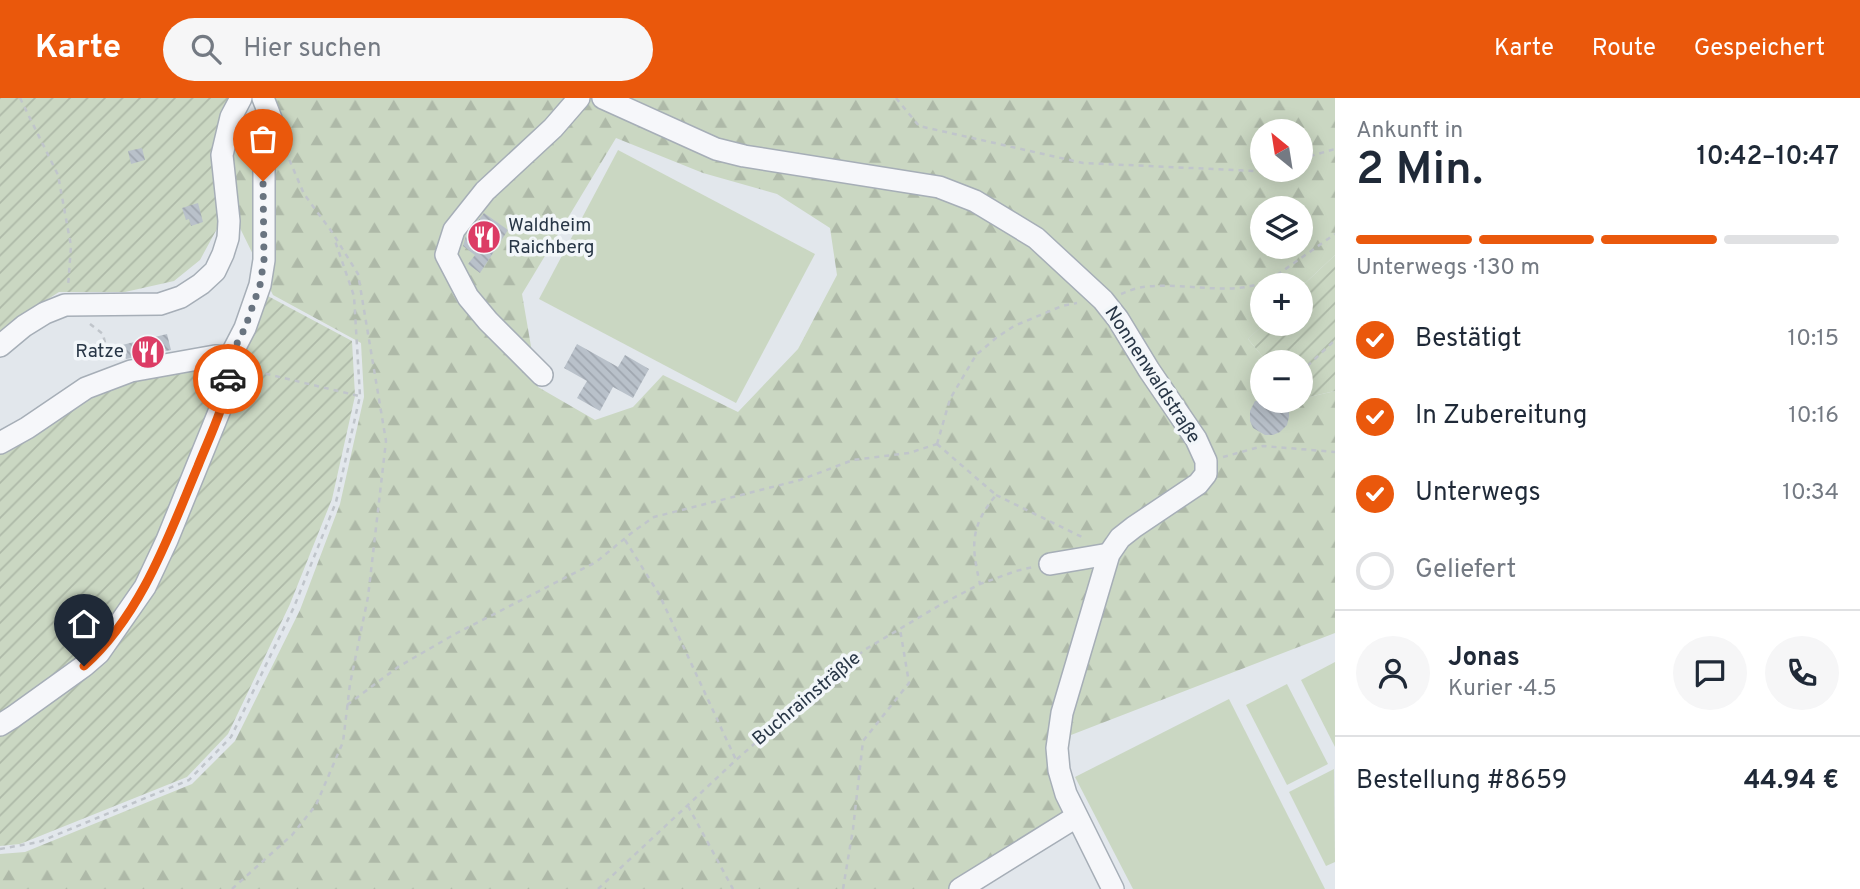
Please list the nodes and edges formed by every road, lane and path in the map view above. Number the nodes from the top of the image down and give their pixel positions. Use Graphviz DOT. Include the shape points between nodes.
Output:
graph roads {
  1 [pos="20,98"];
  2 [pos="241,98"];
  3 [pos="263,98"];
  4 [pos="579,98"];
  5 [pos="603,98"];
  6 [pos="897,98"];
  7 [pos="277,134"];
  8 [pos="1335,149"];
  9 [pos="1313,155"];
  10 [pos="1250,171"];
  11 [pos="332,232"];
  12 [pos="1335,234"];
  13 [pos="1103,300"];
  14 [pos="65,305"];
  15 [pos="1335,340"];
  16 [pos="0,346"];
  17 [pos="230,361"];
  18 [pos="1313,361"];
  19 [pos="131,371"];
  20 [pos="542,375"];
  21 [pos="360,396"];
  22 [pos="0,443"];
  23 [pos="937,444"];
  24 [pos="1335,452"];
  25 [pos="1206,461"];
  26 [pos="996,495"];
  27 [pos="625,540"];
  28 [pos="1109,554"];
  29 [pos="1050,564"];
  30 [pos="980,584"];
  31 [pos="901,629"];
  32 [pos="347,706"];
  33 [pos="0,725"];
  34 [pos="736,760"];
  35 [pos="688,806"];
  36 [pos="1076,817"];
  37 [pos="0,849"];
  38 [pos="232,889"];
  39 [pos="598,889"];
  40 [pos="733,889"];
  41 [pos="843,889"];
  42 [pos="960,889"];
  43 [pos="1114,889"];
  1 -- 14 [label="path" via="58,174 71,246"];
  2 -- 14 [label="street" via="230,117 223,146 228,238 215,271 181,297 160,304"];
  3 -- 7 [label="street"];
  4 -- 20 [label="street" via="485,191 454,230 446,255 468,297"];
  5 -- 13 [label="street, Nonnenwaldstraße" via="716,149 939,187 975,201 1036,239"];
  6 -- 10 [label="path" via="919,126 1083,163"];
  7 -- 11 [label="path" via="304,194"];
  7 -- 17 [label="street" via="264,162 260,285"];
  8 -- 9 [label="path"];
  11 -- 21 [label="path" via="354,296"];
  11 -- 32 [label="path" via="358,274 386,441 368,597"];
  12 -- 13 [label="path" via="1258,285 1238,289 1142,287"];
  13 -- 23 [label="path" via="1062,306 1014,326 976,355 950,399"];
  13 -- 25 [label="street, Nonnenwaldstraße"];
  14 -- 16 [label="street" via="24,326"];
  14 -- 19 [label="path" via="103,334 107,352"];
  15 -- 18 [label="path"];
  17 -- 19 [label="street" via="215,356"];
  17 -- 21 [label="path"];
  17 -- 33 [label="street" via="222,407 145,587 99,653"];
  19 -- 22 [label="street" via="86,388"];
  21 -- 37 [label="path" via="336,502 294,607 231,737 190,780 39,842"];
  23 -- 26 [label="path"];
  23 -- 27 [label="path" via="909,453 853,460 800,480 654,517"];
  24 -- 25 [label="path" via="1263,446"];
  25 -- 28 [label="street, Nonnenwaldstraße" via="1206,474 1198,485 1127,532"];
  26 -- 28 [label="path"];
  26 -- 30 [label="path" via="975,531"];
  27 -- 32 [label="path" via="596,562 398,667"];
  27 -- 34 [label="path" via="659,594"];
  28 -- 29 [label="street"];
  28 -- 36 [label="street, Nonnenwaldstraße" via="1062,713 1057,748 1059,770"];
  29 -- 30 [label="path, Buchrainsträßle"];
  30 -- 31 [label="path, Buchrainsträßle"];
  31 -- 34 [label="path, Buchrainsträßle" via="828,679"];
  31 -- 41 [label="path" via="909,683 863,741"];
  32 -- 38 [label="path" via="343,742 316,805 292,835"];
  34 -- 35 [label="path, Buchrainsträßle"];
  35 -- 39 [label="path, Buchrainsträßle"];
  35 -- 40 [label="path"];
  36 -- 42 [label="street"];
  36 -- 43 [label="street, Nonnenwaldstraße"];
}
